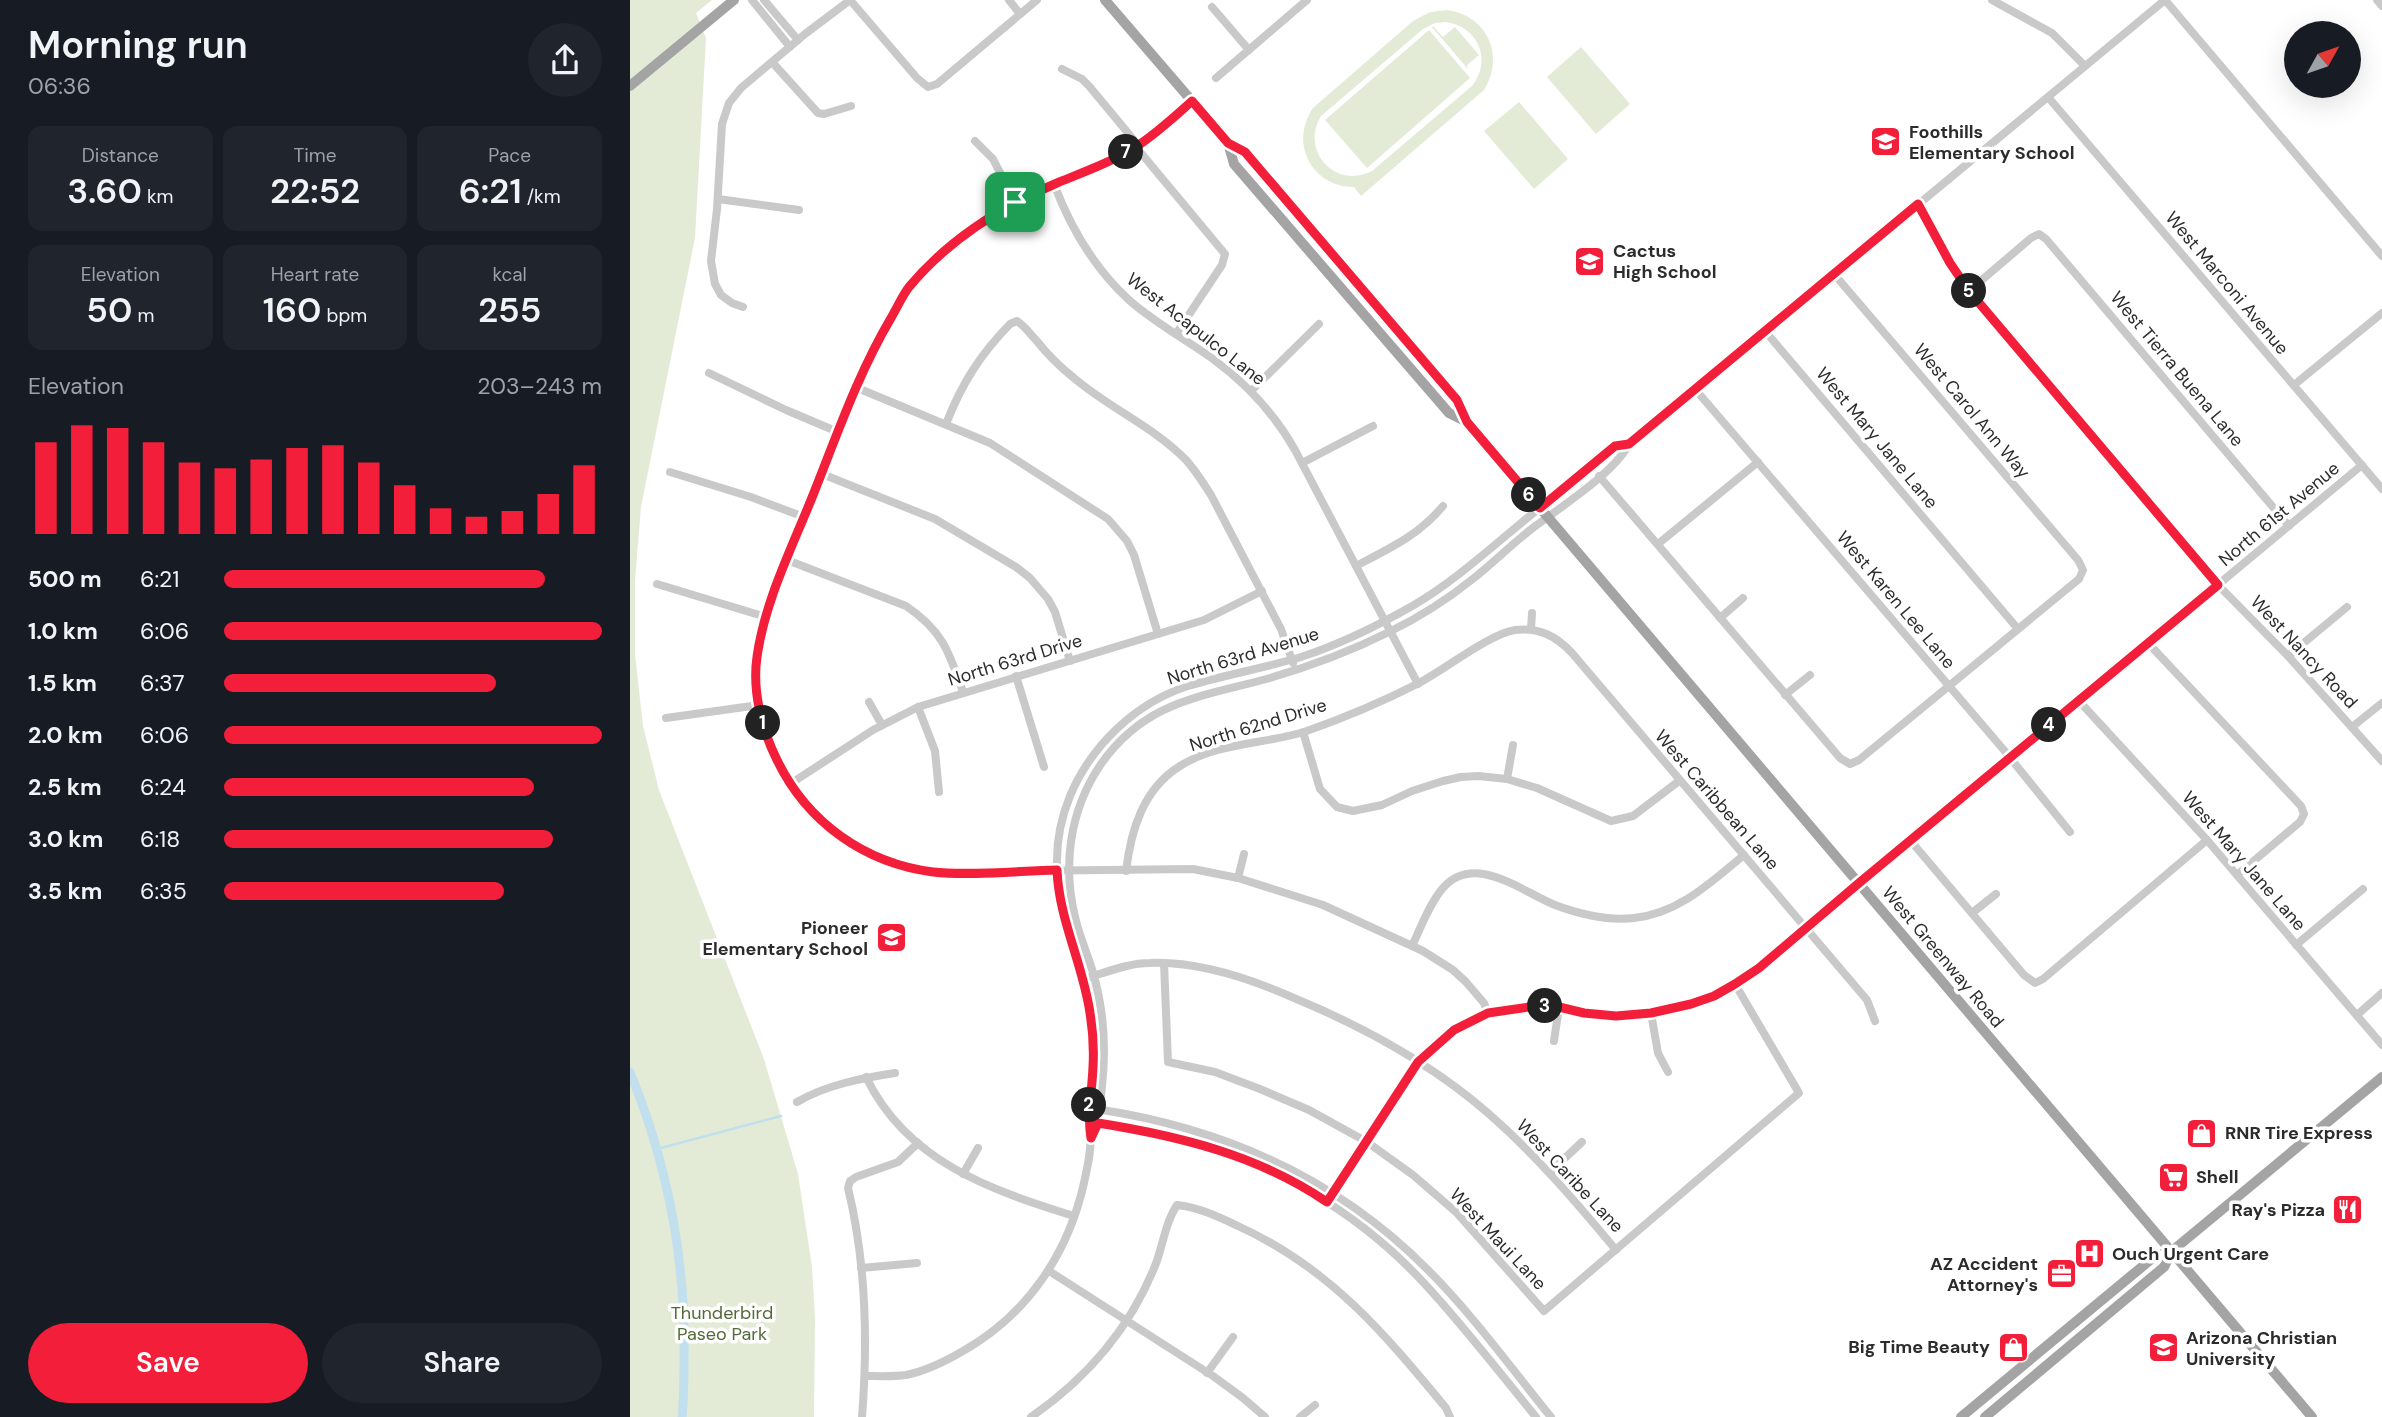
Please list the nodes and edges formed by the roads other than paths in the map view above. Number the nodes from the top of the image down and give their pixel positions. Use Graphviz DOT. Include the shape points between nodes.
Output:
graph roads {
  1 [pos="734,0"];
  2 [pos="752,0"];
  3 [pos="764,0"];
  4 [pos="850,0"];
  5 [pos="1009,0"];
  6 [pos="1037,0"];
  7 [pos="1105,0"];
  8 [pos="1307,0"];
  9 [pos="1992,0"];
  10 [pos="2165,0"];
  11 [pos="2377,0"];
  12 [pos="2382,6"];
  13 [pos="1212,7"];
  14 [pos="1020,14"];
  15 [pos="798,40"];
  16 [pos="790,47"];
  17 [pos="1249,50"];
  18 [pos="772,62"];
  19 [pos="2085,66"];
  20 [pos="1062,69"];
  21 [pos="1216,78"];
  22 [pos="630,86"];
  23 [pos="2048,96"];
  24 [pos="1192,101"];
  25 [pos="851,106"];
  26 [pos="975,141"];
  27 [pos="1228,143"];
  28 [pos="1137,146"];
  29 [pos="1054,184"];
  30 [pos="718,199"];
  31 [pos="1015,202"];
  32 [pos="1918,204"];
  33 [pos="799,210"];
  34 [pos="2382,256"];
  35 [pos="1834,274"];
  36 [pos="1350,276"];
  37 [pos="1336,281"];
  38 [pos="1969,291"];
  39 [pos="743,307"];
  40 [pos="2382,313"];
  41 [pos="1319,324"];
  42 [pos="1765,331"];
  43 [pos="1176,334"];
  44 [pos="709,373"];
  45 [pos="2294,386"];
  46 [pos="855,387"];
  47 [pos="1695,389"];
  48 [pos="1251,391"];
  49 [pos="1467,422"];
  50 [pos="946,424"];
  51 [pos="1373,426"];
  52 [pos="838,432"];
  53 [pos="1629,444"];
  54 [pos="1758,462"];
  55 [pos="1302,463"];
  56 [pos="2362,466"];
  57 [pos="670,472"];
  58 [pos="822,474"];
  59 [pos="1599,476"];
  60 [pos="2382,489"];
  61 [pos="1443,506"];
  62 [pos="1540,508"];
  63 [pos="804,517"];
  64 [pos="1548,517"];
  65 [pos="2289,526"];
  66 [pos="1658,544"];
  67 [pos="787,560"];
  68 [pos="1356,566"];
  69 [pos="657,584"];
  70 [pos="2218,585"];
  71 [pos="1262,592"];
  72 [pos="1743,598"];
  73 [pos="2347,607"];
  74 [pos="1532,613"];
  75 [pos="766,617"];
  76 [pos="1720,618"];
  77 [pos="1384,621"];
  78 [pos="1531,629"];
  79 [pos="2018,629"];
  80 [pos="1390,632"];
  81 [pos="1158,634"];
  82 [pos="2148,643"];
  83 [pos="2288,656"];
  84 [pos="1292,659"];
  85 [pos="1070,661"];
  86 [pos="1296,670"];
  87 [pos="1810,675"];
  88 [pos="1016,676"];
  89 [pos="1418,684"];
  90 [pos="1948,685"];
  91 [pos="963,692"];
  92 [pos="1786,695"];
  93 [pos="2079,701"];
  94 [pos="869,702"];
  95 [pos="2382,703"];
  96 [pos="759,705"];
  97 [pos="918,707"];
  98 [pos="666,718"];
  99 [pos="882,724"];
  100 [pos="2353,727"];
  101 [pos="1303,732"];
  102 [pos="1513,745"];
  103 [pos="2009,757"];
  104 [pos="2382,761"];
  105 [pos="1044,767"];
  106 [pos="1507,779"];
  107 [pos="1679,781"];
  108 [pos="790,784"];
  109 [pos="939,792"];
  110 [pos="2070,832"];
  111 [pos="1910,840"];
  112 [pos="2207,840"];
  113 [pos="1244,854"];
  114 [pos="1744,855"];
  115 [pos="1057,870"];
  116 [pos="1126,871"];
  117 [pos="1068,872"];
  118 [pos="2236,875"];
  119 [pos="1238,878"];
  120 [pos="1859,883"];
  121 [pos="2363,889"];
  122 [pos="1996,894"];
  123 [pos="1074,912"];
  124 [pos="1972,913"];
  125 [pos="1063,914"];
  126 [pos="1806,928"];
  127 [pos="2296,945"];
  128 [pos="1412,946"];
  129 [pos="1164,963"];
  130 [pos="1094,976"];
  131 [pos="1083,979"];
  132 [pos="1735,984"];
  133 [pos="2382,993"];
  134 [pos="1559,1007"];
  135 [pos="1488,1013"];
  136 [pos="1651,1013"];
  137 [pos="2357,1015"];
  138 [pos="1875,1021"];
  139 [pos="1554,1041"];
  140 [pos="2382,1045"];
  141 [pos="1418,1062"];
  142 [pos="1668,1072"];
  143 [pos="895,1073"];
  144 [pos="866,1077"];
  145 [pos="2382,1077"];
  146 [pos="797,1102"];
  147 [pos="1089,1108"];
  148 [pos="1100,1110"];
  149 [pos="1088,1121"];
  150 [pos="1098,1123"];
  151 [pos="1091,1138"];
  152 [pos="1367,1142"];
  153 [pos="1582,1142"];
  154 [pos="918,1143"];
  155 [pos="978,1148"];
  156 [pos="1550,1172"];
  157 [pos="963,1174"];
  158 [pos="1333,1193"];
  159 [pos="1327,1202"];
  160 [pos="1074,1216"];
  161 [pos="1616,1250"];
  162 [pos="2172,1251"];
  163 [pos="917,1263"];
  164 [pos="862,1268"];
  165 [pos="1049,1271"];
  166 [pos="2094,1306"];
  167 [pos="2105,1318"];
  168 [pos="1127,1321"];
  169 [pos="1233,1337"];
  170 [pos="2043,1348"];
  171 [pos="2054,1361"];
  172 [pos="1208,1373"];
  173 [pos="864,1376"];
  174 [pos="1315,1405"];
  175 [pos="862,1417"];
  176 [pos="1031,1417"];
  177 [pos="1265,1417"];
  178 [pos="1300,1417"];
  179 [pos="1450,1417"];
  180 [pos="1536,1417"];
  181 [pos="1551,1417"];
  182 [pos="1961,1417"];
  183 [pos="1985,1417"];
  184 [pos="2312,1417"];
  1 -- 22 [label="main road"];
  2 -- 16 [label="street"];
  3 -- 15 [label="street"];
  4 -- 14 [label="street" via="928,87"];
  4 -- 15 [label="street"];
  5 -- 14 [label="street"];
  6 -- 14 [label="street"];
  7 -- 24 [label="main road, West Greenway Road"];
  8 -- 17 [label="street"];
  9 -- 19 [label="street" via="2052,33"];
  10 -- 19 [label="street, North 63rd Avenue"];
  10 -- 34 [label="street"];
  11 -- 12 [label="street"];
  13 -- 17 [label="street"];
  15 -- 16 [label="street"];
  16 -- 18 [label="street"];
  17 -- 21 [label="street"];
  18 -- 25 [label="street" via="818,113"];
  18 -- 30 [label="street" via="741,88 724,114"];
  19 -- 23 [label="street, North 63rd Avenue"];
  20 -- 28 [label="street" via="1089,86"];
  23 -- 32 [label="street, North 63rd Avenue"];
  23 -- 45 [label="street, West Marconi Avenue"];
  24 -- 27 [label="main road, West Greenway Road"];
  24 -- 28 [label="street"];
  26 -- 31 [label="street" via="993,159"];
  27 -- 36 [label="main road, West Greenway Road" via="1245,152"];
  27 -- 37 [label="main road, West Greenway Road" via="1234,164"];
  28 -- 29 [label="street"];
  28 -- 43 [label="street" via="1225,254"];
  29 -- 31 [label="street"];
  29 -- 43 [label="street, West Acapulco Lane" via="1079,239 1105,276"];
  30 -- 33 [label="street"];
  30 -- 39 [label="street" via="711,261 715,284 721,295"];
  31 -- 46 [label="street" via="955,241 908,289"];
  32 -- 35 [label="street, North 63rd Avenue"];
  32 -- 38 [label="street, West Nancy Road"];
  35 -- 42 [label="street, North 63rd Avenue"];
  35 -- 79 [label="street, West Carol Ann Way" via="2078,560 2083,570 2079,579"];
  36 -- 37 [label="main road"];
  36 -- 49 [label="main road, West Greenway Road" via="1457,400"];
  37 -- 49 [label="main road, West Greenway Road" via="1449,413"];
  38 -- 65 [label="street, West Tierra Buena Lane" via="2031,238 2039,234 2046,239"];
  38 -- 70 [label="street, West Nancy Road"];
  40 -- 45 [label="street"];
  41 -- 48 [label="street"];
  42 -- 47 [label="street, North 63rd Avenue"];
  42 -- 79 [label="street, West Mary Jane Lane"];
  43 -- 48 [label="street, West Acapulco Lane"];
  44 -- 52 [label="street"];
  45 -- 56 [label="street, West Marconi Avenue"];
  46 -- 50 [label="street"];
  46 -- 52 [label="street"];
  47 -- 53 [label="street, North 63rd Avenue"];
  47 -- 54 [label="street, West Karen Lee Lane"];
  48 -- 55 [label="street, West Acapulco Lane" via="1278,422"];
  49 -- 62 [label="main road, West Greenway Road"];
  50 -- 71 [label="street" via="974,365 1017,321 1074,378 1185,459 1211,495"];
  50 -- 81 [label="street" via="1005,451 1108,519 1134,555"];
  51 -- 55 [label="street"];
  52 -- 58 [label="street"];
  53 -- 59 [label="street, North 63rd Avenue"];
  53 -- 62 [label="street, North 63rd Avenue" via="1615,446"];
  54 -- 66 [label="street"];
  54 -- 90 [label="street, West Karen Lee Lane"];
  55 -- 68 [label="street, West Acapulco Lane"];
  56 -- 60 [label="street, West Marconi Avenue"];
  56 -- 65 [label="street, North 61st Avenue"];
  57 -- 63 [label="street"];
  58 -- 63 [label="street"];
  58 -- 85 [label="street" via="935,519 1016,567 1048,599"];
  59 -- 64 [label="street, North 63rd Avenue"];
  59 -- 66 [label="street"];
  61 -- 68 [label="street" via="1411,537"];
  62 -- 64 [label="main road, West Greenway Road"];
  62 -- 77 [label="street, North 63rd Avenue" via="1450,581"];
  63 -- 67 [label="street"];
  64 -- 80 [label="street, North 63rd Avenue" via="1472,580"];
  64 -- 120 [label="main road, West Greenway Road"];
  65 -- 70 [label="street, North 61st Avenue"];
  66 -- 76 [label="street"];
  67 -- 75 [label="street"];
  67 -- 91 [label="street" via="906,606 923,618 946,645"];
  68 -- 77 [label="street, West Acapulco Lane"];
  69 -- 75 [label="street"];
  70 -- 82 [label="street, North 61st Avenue"];
  70 -- 83 [label="street, West Nancy Road"];
  71 -- 81 [label="street, North 63rd Drive" via="1204,620"];
  71 -- 84 [label="street"];
  72 -- 76 [label="street"];
  73 -- 83 [label="street"];
  74 -- 78 [label="street"];
  75 -- 96 [label="street" via="756,661"];
  76 -- 92 [label="street"];
  77 -- 80 [label="street, West Acapulco Lane"];
  77 -- 84 [label="street, North 63rd Avenue"];
  78 -- 89 [label="street, North 62nd Drive" via="1493,638"];
  78 -- 107 [label="street, West Caribbean Lane" via="1545,632 1572,653"];
  79 -- 90 [label="street"];
  80 -- 86 [label="street, North 63rd Avenue"];
  80 -- 89 [label="street, West Acapulco Lane"];
  81 -- 85 [label="street, North 63rd Drive"];
  82 -- 93 [label="street, North 61st Avenue"];
  82 -- 118 [label="street" via="2301,806 2300,822"];
  83 -- 100 [label="street, West Nancy Road"];
  84 -- 86 [label="street"];
  84 -- 115 [label="street, North 63rd Avenue" via="1175,691 1119,727 1090,759 1072,792 1062,824"];
  85 -- 88 [label="street, North 63rd Drive"];
  86 -- 117 [label="street, North 63rd Avenue" via="1188,699 1127,735 1099,767 1080,804"];
  87 -- 92 [label="street"];
  88 -- 91 [label="street, North 63rd Drive"];
  88 -- 105 [label="street"];
  89 -- 101 [label="street, North 62nd Drive"];
  90 -- 92 [label="street" via="1850,764"];
  90 -- 103 [label="street, West Karen Lee Lane"];
  91 -- 97 [label="street, North 63rd Drive"];
  93 -- 103 [label="street, North 61st Avenue"];
  93 -- 112 [label="street, West Mary Jane Lane"];
  94 -- 99 [label="street"];
  95 -- 100 [label="street"];
  96 -- 98 [label="street"];
  96 -- 108 [label="street" via="770,747"];
  97 -- 99 [label="street, North 63rd Drive"];
  97 -- 109 [label="street" via="935,751"];
  99 -- 108 [label="street, North 63rd Drive"];
  100 -- 104 [label="street, West Nancy Road"];
  101 -- 106 [label="street" via="1320,789 1337,807 1353,811 1461,777"];
  101 -- 116 [label="street, North 62nd Drive" via="1209,754 1181,765 1158,783 1143,805"];
  102 -- 106 [label="street"];
  103 -- 110 [label="street, West Karen Lee Lane"];
  103 -- 111 [label="street, North 61st Avenue"];
  106 -- 107 [label="street" via="1611,821 1633,816"];
  107 -- 114 [label="street, West Caribbean Lane"];
  108 -- 115 [label="street" via="829,828 858,848 899,865 936,872"];
  111 -- 120 [label="street, North 61st Avenue"];
  111 -- 124 [label="street"];
  112 -- 118 [label="street, West Mary Jane Lane"];
  112 -- 124 [label="street" via="2035,983"];
  113 -- 119 [label="street"];
  114 -- 126 [label="street, West Caribbean Lane"];
  114 -- 128 [label="street" via="1688,899 1633,918 1594,916 1555,905 1489,874 1462,876 1442,888"];
  115 -- 117 [label="street"];
  115 -- 125 [label="street, North 63rd Avenue"];
  116 -- 117 [label="street"];
  116 -- 119 [label="street" via="1193,869"];
  117 -- 123 [label="street, North 63rd Avenue"];
  118 -- 127 [label="street, West Mary Jane Lane"];
  119 -- 128 [label="street" via="1323,905"];
  120 -- 126 [label="street, North 61st Avenue"];
  120 -- 162 [label="main road, West Greenway Road"];
  121 -- 127 [label="street"];
  122 -- 124 [label="street"];
  123 -- 125 [label="street"];
  123 -- 130 [label="street, North 63rd Avenue"];
  125 -- 131 [label="street, North 63rd Avenue"];
  126 -- 132 [label="street, North 61st Avenue"];
  126 -- 138 [label="street, West Caribbean Lane" via="1867,1000"];
  127 -- 137 [label="street, West Mary Jane Lane"];
  128 -- 135 [label="street" via="1453,970"];
  129 -- 130 [label="street, West Caribe Lane" via="1133,964"];
  129 -- 141 [label="street, West Caribe Lane" via="1270,988 1331,1013"];
  129 -- 152 [label="street, West Maui Lane" via="1168,1062 1260,1089"];
  130 -- 131 [label="street, West Caribe Lane"];
  130 -- 148 [label="street, North 63rd Avenue" via="1104,1038"];
  131 -- 147 [label="street, North 63rd Avenue" via="1094,1050"];
  132 -- 136 [label="street, North 61st Avenue" via="1691,1004"];
  132 -- 161 [label="street" via="1799,1093"];
  133 -- 137 [label="street"];
  134 -- 135 [label="street, North 61st Avenue"];
  134 -- 136 [label="street, North 61st Avenue" via="1606,1015"];
  134 -- 139 [label="street"];
  135 -- 141 [label="street, North 61st Avenue" via="1454,1030"];
  136 -- 142 [label="street" via="1658,1053"];
  137 -- 140 [label="street, West Mary Jane Lane"];
  141 -- 152 [label="street, North 61st Avenue"];
  141 -- 156 [label="street, West Caribe Lane" via="1488,1113"];
  143 -- 144 [label="street"];
  144 -- 146 [label="street"];
  144 -- 154 [label="street" via="885,1108"];
  145 -- 162 [label="main road"];
  147 -- 148 [label="street"];
  147 -- 149 [label="street, North 63rd Avenue"];
  148 -- 150 [label="street, North 63rd Avenue"];
  148 -- 158 [label="street" via="1224,1139"];
  149 -- 150 [label="street"];
  149 -- 151 [label="street, North 63rd Avenue"];
  150 -- 151 [label="street, North 63rd Avenue"];
  150 -- 159 [label="street" via="1221,1150 1270,1169"];
  151 -- 160 [label="street, North 63rd Avenue"];
  152 -- 158 [label="street, North 61st Avenue"];
  152 -- 161 [label="street, West Maui Lane" via="1457,1213 1544,1311"];
  153 -- 156 [label="street"];
  154 -- 157 [label="street"];
  154 -- 164 [label="street" via="898,1163 850,1181"];
  155 -- 157 [label="street"];
  156 -- 161 [label="street, West Caribe Lane"];
  157 -- 160 [label="street" via="1000,1192"];
  158 -- 159 [label="street, North 61st Avenue"];
  158 -- 181 [label="street" via="1384,1229 1430,1272"];
  159 -- 180 [label="street" via="1371,1234 1422,1281"];
  160 -- 165 [label="street, North 63rd Avenue"];
  162 -- 166 [label="main road" via="2155,1256"];
  162 -- 167 [label="main road" via="2164,1267"];
  162 -- 184 [label="main road, West Greenway Road"];
  163 -- 164 [label="street"];
  164 -- 173 [label="street"];
  165 -- 168 [label="street"];
  165 -- 173 [label="street, North 63rd Avenue" via="1016,1312 952,1358 906,1375"];
  166 -- 167 [label="main road"];
  166 -- 170 [label="main road"];
  167 -- 171 [label="main road"];
  168 -- 172 [label="street"];
  168 -- 176 [label="street" via="1088,1369"];
  168 -- 179 [label="street" via="1155,1265 1170,1215 1177,1205 1188,1206 1247,1230 1324,1278 1373,1322"];
  169 -- 172 [label="street"];
  170 -- 171 [label="main road"];
  170 -- 182 [label="main road"];
  171 -- 183 [label="main road"];
  172 -- 177 [label="street"];
  173 -- 175 [label="street"];
  174 -- 178 [label="street"];
}
